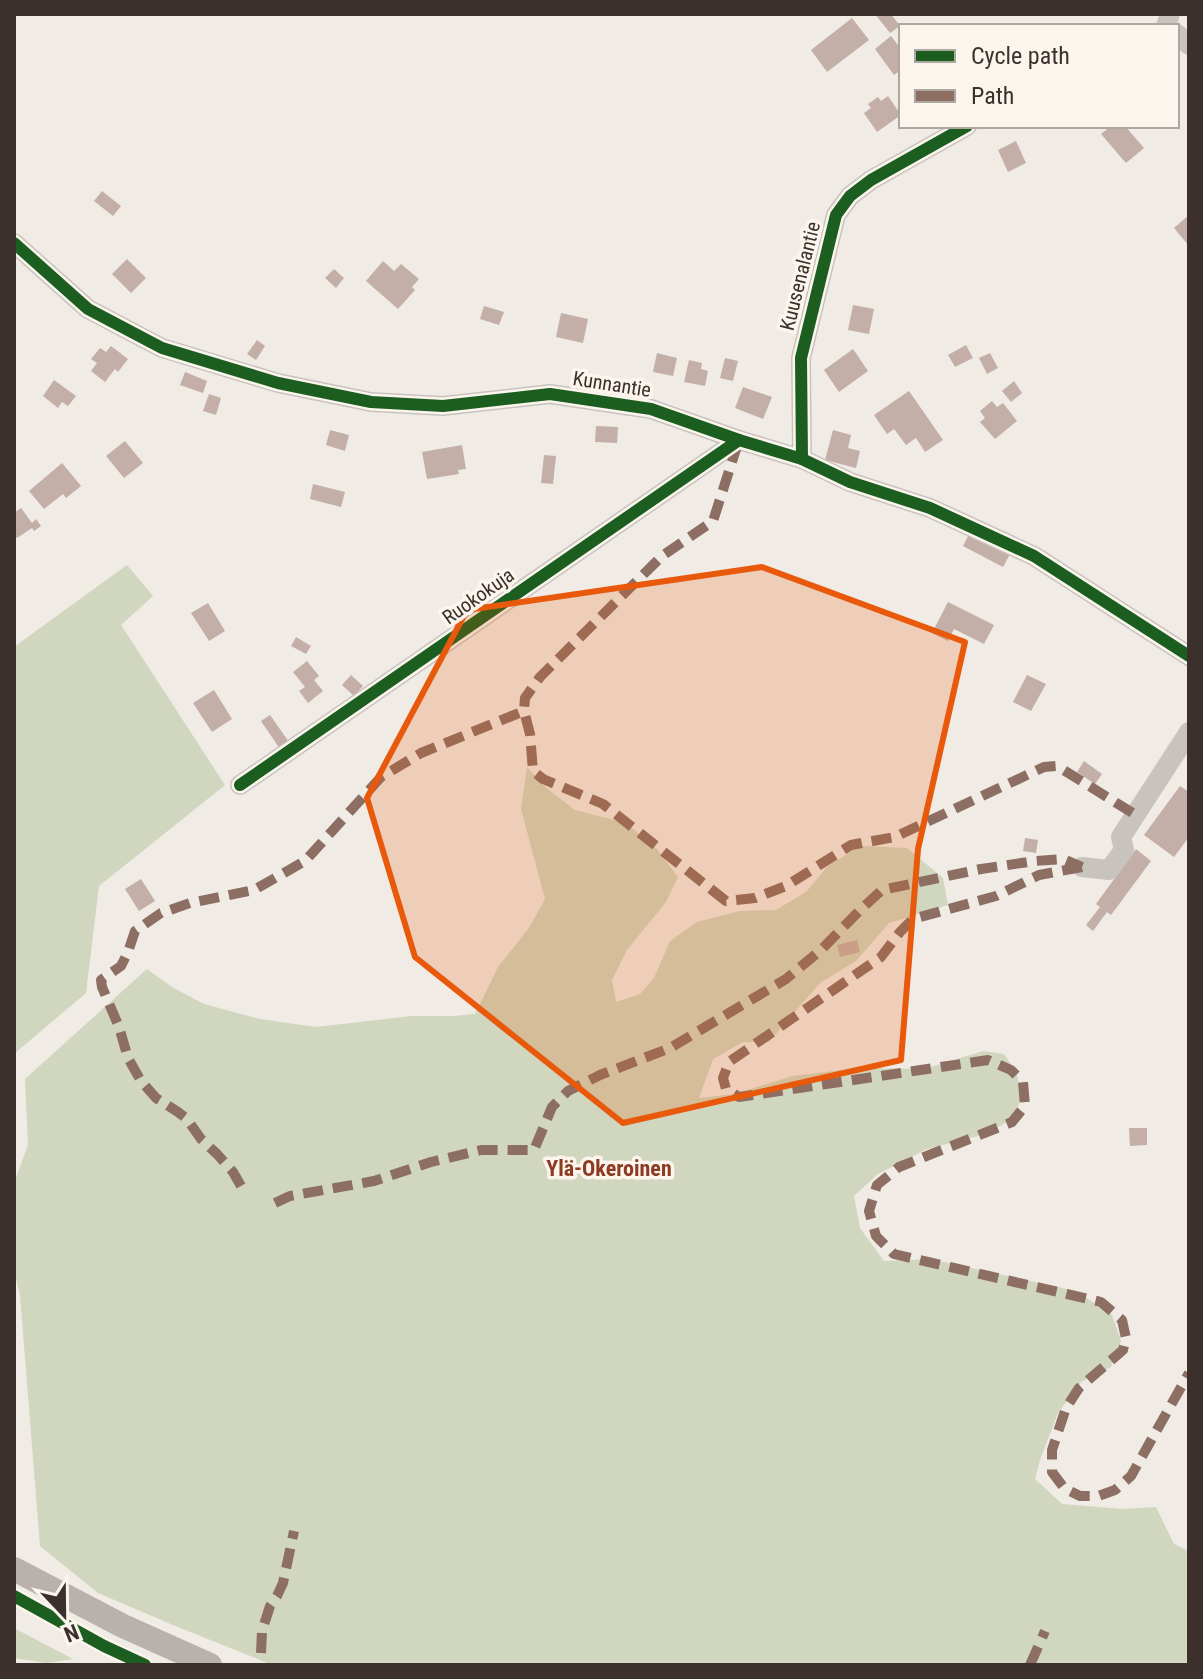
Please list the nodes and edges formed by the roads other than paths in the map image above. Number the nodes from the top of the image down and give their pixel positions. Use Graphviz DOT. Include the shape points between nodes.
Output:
graph roads {
  1 [pos="963,128"];
  2 [pos="14,243"];
  3 [pos="739,440"];
  4 [pos="802,459"];
  5 [pos="1189,656"];
  6 [pos="1189,732"];
  7 [pos="240,785"];
  8 [pos="1082,867"];
  9 [pos="14,1569"];
  10 [pos="210,1665"];
  1 -- 4 [label="street, Kuusenalantie" via="871,180 836,215 801,358"];
  2 -- 3 [label="street, Kunnantie" via="88,309 112,322 162,348 278,383 371,402 443,406 550,394 651,409"];
  3 -- 4 [label="street, Kunnantie"];
  3 -- 7 [label="street, Ruokokuja"];
  4 -- 5 [label="street, Kunnantie" via="850,482 930,508 1034,556"];
  6 -- 8 [label="street" via="1121,837 1124,850 1109,870"];
  9 -- 10 [label="main road"];
}
